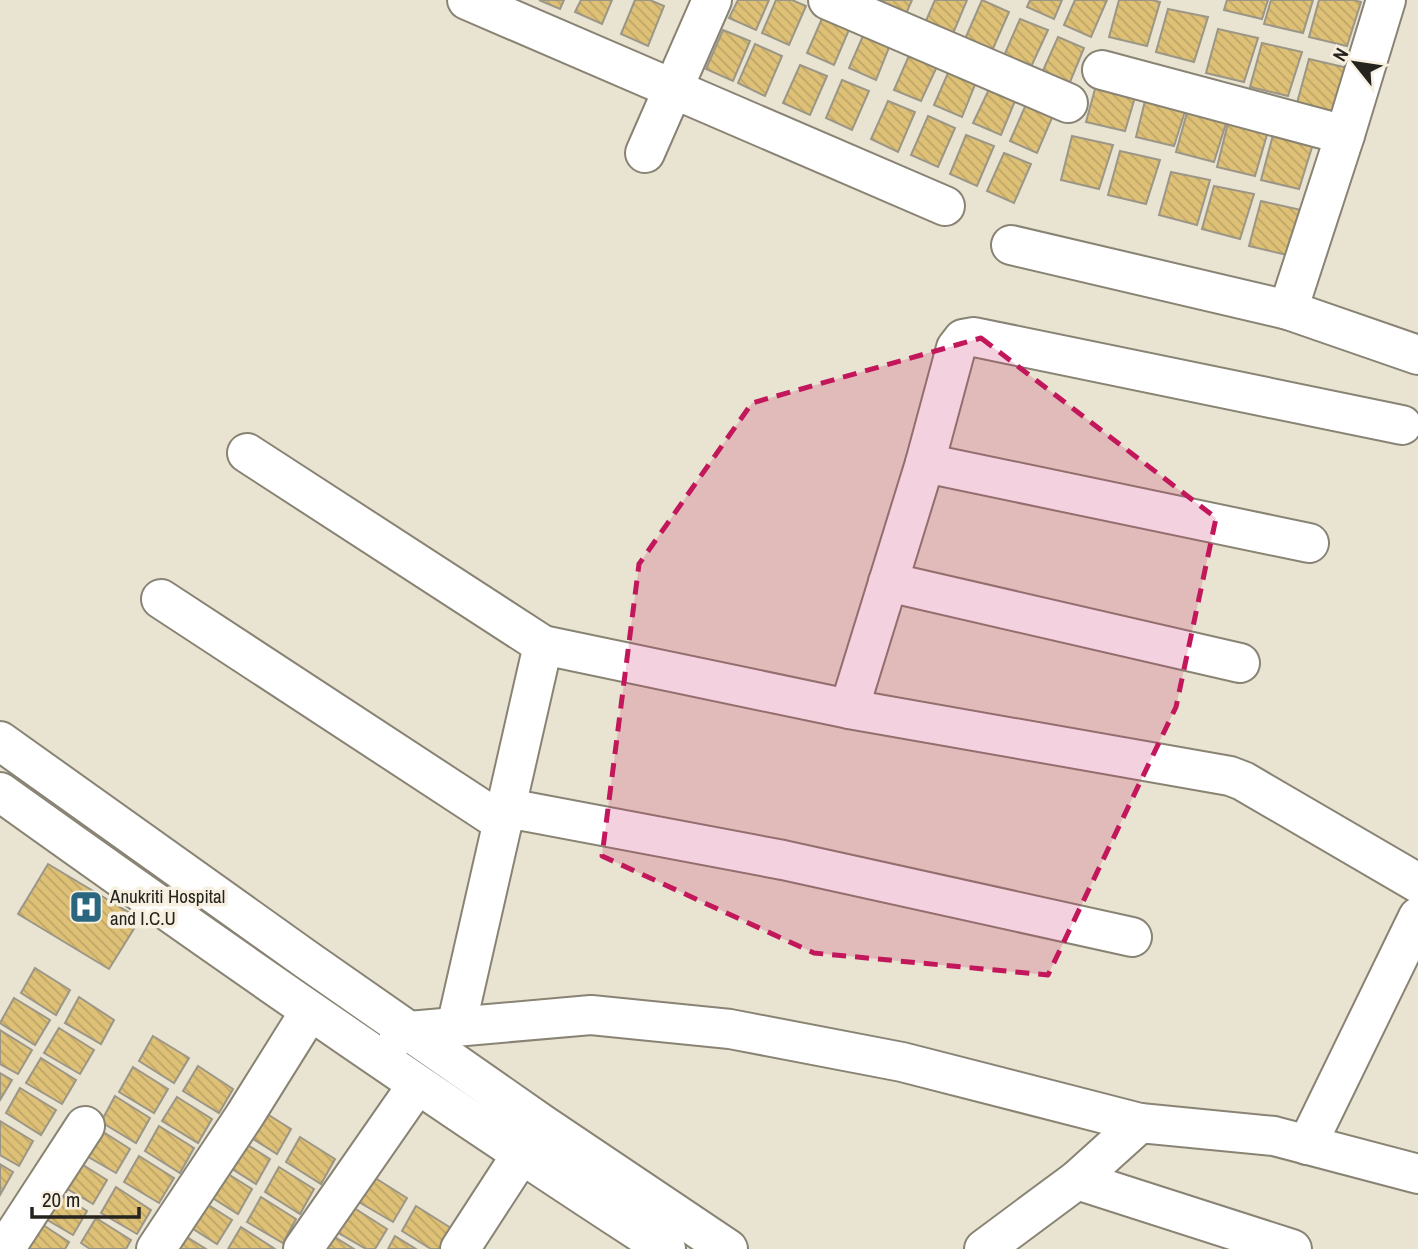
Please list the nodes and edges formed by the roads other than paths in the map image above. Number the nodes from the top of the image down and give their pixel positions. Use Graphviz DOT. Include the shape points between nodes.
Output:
graph roads {
  1 [pos="467,0"];
  2 [pos="712,0"];
  3 [pos="828,0"];
  4 [pos="1384,0"];
  5 [pos="1102,70"];
  6 [pos="672,89"];
  7 [pos="1068,103"];
  8 [pos="1345,135"];
  9 [pos="645,153"];
  10 [pos="945,206"];
  11 [pos="1011,245"];
  12 [pos="1288,310"];
  13 [pos="1418,355"];
  14 [pos="1402,425"];
  15 [pos="247,453"];
  16 [pos="925,463"];
  17 [pos="1309,543"];
  18 [pos="888,582"];
  19 [pos="161,598"];
  20 [pos="542,645"];
  21 [pos="1240,663"];
  22 [pos="849,709"];
  23 [pos="0,741"];
  24 [pos="0,792"];
  25 [pos="505,816"];
  26 [pos="1418,883"];
  27 [pos="1418,917"];
  28 [pos="1132,937"];
  29 [pos="310,1011"];
  30 [pos="456,1027"];
  31 [pos="409,1031"];
  32 [pos="369,1050"];
  33 [pos="417,1085"];
  34 [pos="1140,1123"];
  35 [pos="85,1126"];
  36 [pos="1307,1145"];
  37 [pos="521,1155"];
  38 [pos="1418,1174"];
  39 [pos="1077,1180"];
  40 [pos="5,1249"];
  41 [pos="156,1249"];
  42 [pos="303,1249"];
  43 [pos="460,1249"];
  44 [pos="666,1249"];
  45 [pos="728,1249"];
  46 [pos="984,1249"];
  47 [pos="1292,1249"];
  1 -- 6 [label="street"];
  2 -- 6 [label="street"];
  3 -- 7 [label="street"];
  4 -- 8 [label="street"];
  5 -- 8 [label="street"];
  6 -- 9 [label="street"];
  6 -- 10 [label="street"];
  8 -- 12 [label="street"];
  11 -- 12 [label="street"];
  12 -- 13 [label="street"];
  14 -- 16 [label="street" via="974,337 962,339 956,348"];
  15 -- 20 [label="street"];
  16 -- 17 [label="street"];
  16 -- 18 [label="street"];
  18 -- 21 [label="street"];
  18 -- 22 [label="street"];
  19 -- 25 [label="street"];
  20 -- 22 [label="street"];
  20 -- 25 [label="street"];
  22 -- 26 [label="street" via="1230,776"];
  23 -- 31 [label="street"];
  24 -- 29 [label="street"];
  25 -- 28 [label="street" via="783,860"];
  25 -- 30 [label="street"];
  27 -- 36 [label="street"];
  29 -- 32 [label="street"];
  29 -- 41 [label="street"];
  30 -- 31 [label="street"];
  30 -- 34 [label="street" via="591,1015 730,1029 902,1062"];
  31 -- 32 [label="street"];
  31 -- 45 [label="street"];
  32 -- 33 [label="street"];
  33 -- 37 [label="street"];
  33 -- 42 [label="street"];
  34 -- 36 [label="street" via="1274,1136"];
  34 -- 39 [label="street"];
  35 -- 40 [label="street"];
  36 -- 38 [label="street"];
  37 -- 43 [label="street"];
  37 -- 44 [label="street"];
  39 -- 46 [label="street"];
  39 -- 47 [label="street"];
}
